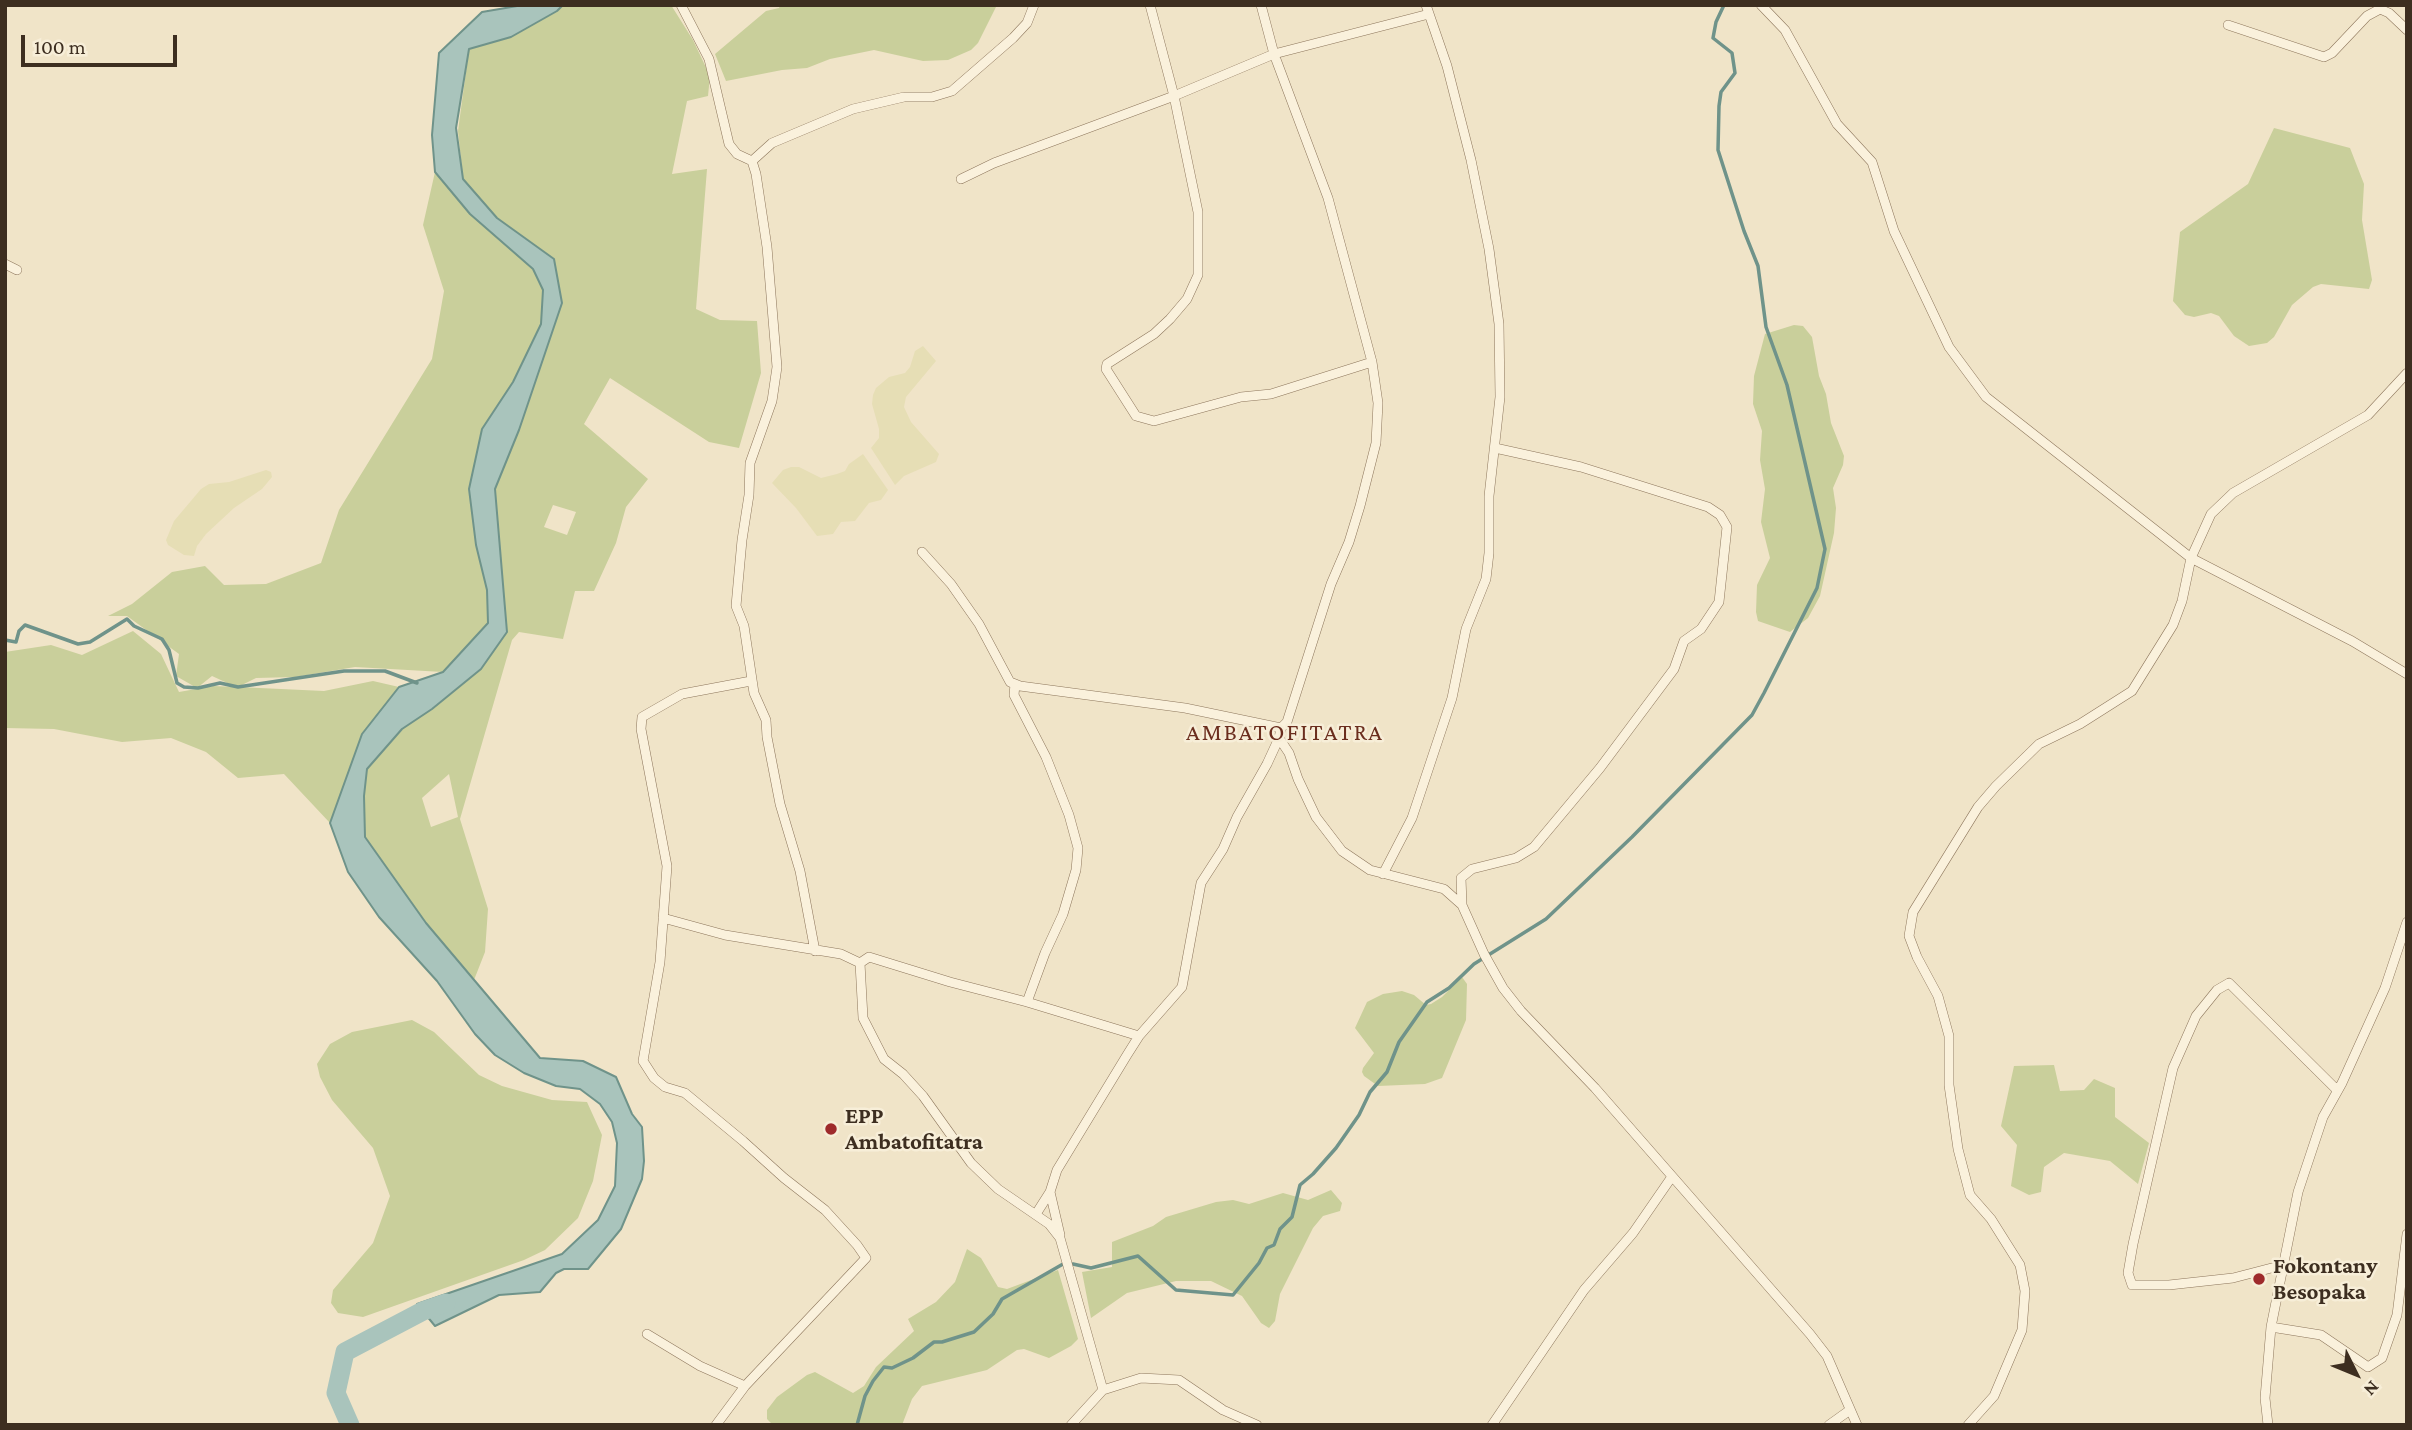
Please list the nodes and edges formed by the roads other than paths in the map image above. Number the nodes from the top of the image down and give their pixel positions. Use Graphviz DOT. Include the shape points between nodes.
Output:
graph roads {
  1 [pos="681,5"];
  2 [pos="1034,5"];
  3 [pos="1150,5"];
  4 [pos="1261,5"];
  5 [pos="1762,5"];
  6 [pos="1428,9"];
  7 [pos="2387,9"];
  8 [pos="2228,24"];
  9 [pos="2407,30"];
  10 [pos="1274,54"];
  11 [pos="1174,96"];
  12 [pos="752,161"];
  13 [pos="961,179"];
  14 [pos="5,264"];
  15 [pos="17,270"];
  16 [pos="1372,362"];
  17 [pos="2407,373"];
  18 [pos="1495,447"];
  19 [pos="922,552"];
  20 [pos="2191,558"];
  21 [pos="2407,674"];
  22 [pos="751,681"];
  23 [pos="1015,684"];
  24 [pos="1280,733"];
  25 [pos="1383,874"];
  26 [pos="1462,905"];
  27 [pos="663,918"];
  28 [pos="2407,922"];
  29 [pos="815,951"];
  30 [pos="860,963"];
  31 [pos="1027,1002"];
  32 [pos="1139,1036"];
  33 [pos="2337,1090"];
  34 [pos="1671,1178"];
  35 [pos="1050,1192"];
  36 [pos="1036,1214"];
  37 [pos="2407,1234"];
  38 [pos="1060,1238"];
  39 [pos="2283,1265"];
  40 [pos="2271,1327"];
  41 [pos="647,1334"];
  42 [pos="745,1386"];
  43 [pos="1103,1390"];
  44 [pos="1850,1410"];
  45 [pos="716,1425"];
  46 [pos="1071,1425"];
  47 [pos="1257,1425"];
  48 [pos="1492,1425"];
  49 [pos="1829,1425"];
  50 [pos="1857,1425"];
  51 [pos="1968,1425"];
  52 [pos="2268,1425"];
  1 -- 12 [label="street" via="709,59 729,144"];
  2 -- 12 [label="street" via="1027,23 1013,38 952,91 852,109 772,143"];
  3 -- 11 [label="street"];
  4 -- 10 [label="street"];
  5 -- 20 [label="street" via="1785,30 1837,124 1872,162 1894,231 1949,347 1986,397"];
  6 -- 10 [label="street"];
  6 -- 18 [label="street" via="1468,147 1489,249 1499,324"];
  7 -- 8 [label="street" via="2367,16 2324,57"];
  7 -- 9 [label="street"];
  10 -- 11 [label="street"];
  10 -- 16 [label="street" via="1328,198"];
  11 -- 13 [label="street"];
  11 -- 16 [label="street" via="1198,212 1198,275 1187,299 1170,319 1107,364 1136,416 1154,421 1241,397 1270,394"];
  12 -- 22 [label="street" via="768,247 777,367 772,401 750,463 736,607 744,626"];
  14 -- 15 [label="street"];
  16 -- 24 [label="street" via="1378,403 1376,443 1349,542"];
  17 -- 20 [label="street" via="2368,415 2233,493 2211,514"];
  18 -- 25 [label="street" via="1486,579 1466,629 1452,698 1412,818"];
  18 -- 26 [label="street" via="1581,467 1708,507 1727,527 1719,602 1701,629 1684,641 1674,669 1534,847 1516,858 1472,869 1461,878"];
  19 -- 23 [label="street" via="951,584 979,624 1003,672"];
  20 -- 21 [label="street"];
  20 -- 51 [label="street" via="2173,625 2132,691 2039,744 1996,786 1913,912 1909,936 1938,996 1949,1036 1949,1085 1970,1195 2021,1265 2025,1291 2018,1341 1994,1396"];
  22 -- 27 [label="street" via="682,694 642,717 667,866"];
  22 -- 29 [label="street" via="766,720 780,804 800,871"];
  23 -- 24 [label="street" via="1185,708"];
  23 -- 31 [label="street" via="1014,695 1046,757 1078,848 1063,915"];
  24 -- 25 [label="street" via="1316,817 1342,851"];
  24 -- 32 [label="street" via="1268,764 1201,883 1182,987"];
  25 -- 26 [label="street" via="1444,889"];
  26 -- 34 [label="street" via="1503,988"];
  27 -- 29 [label="street"];
  27 -- 42 [label="street" via="643,1061 654,1078 685,1093 825,1210 866,1258"];
  28 -- 33 [label="street" via="2385,988"];
  29 -- 30 [label="street" via="841,954"];
  30 -- 31 [label="street" via="869,957"];
  30 -- 36 [label="street" via="863,1018 884,1059 923,1097 971,1163 998,1189"];
  31 -- 32 [label="street"];
  32 -- 35 [label="street" via="1057,1170"];
  33 -- 39 [label="street" via="2298,1192"];
  33 -- 39 [label="street" via="2229,983 2217,990 2196,1016 2173,1068 2135,1234 2128,1273 2132,1285 2233,1278"];
  34 -- 44 [label="street" via="1827,1356"];
  34 -- 48 [label="street" via="1633,1233 1584,1290"];
  35 -- 36 [label="street"];
  35 -- 38 [label="street"];
  36 -- 38 [label="street"];
  37 -- 40 [label="street" via="2397,1315 2382,1358 2368,1367 2321,1335"];
  38 -- 43 [label="street"];
  39 -- 40 [label="street"];
  40 -- 52 [label="street" via="2265,1398"];
  41 -- 42 [label="street"];
  42 -- 45 [label="street"];
  43 -- 46 [label="street"];
  43 -- 47 [label="street" via="1140,1378 1179,1380 1223,1410"];
  44 -- 49 [label="street"];
  44 -- 50 [label="street"];
}
